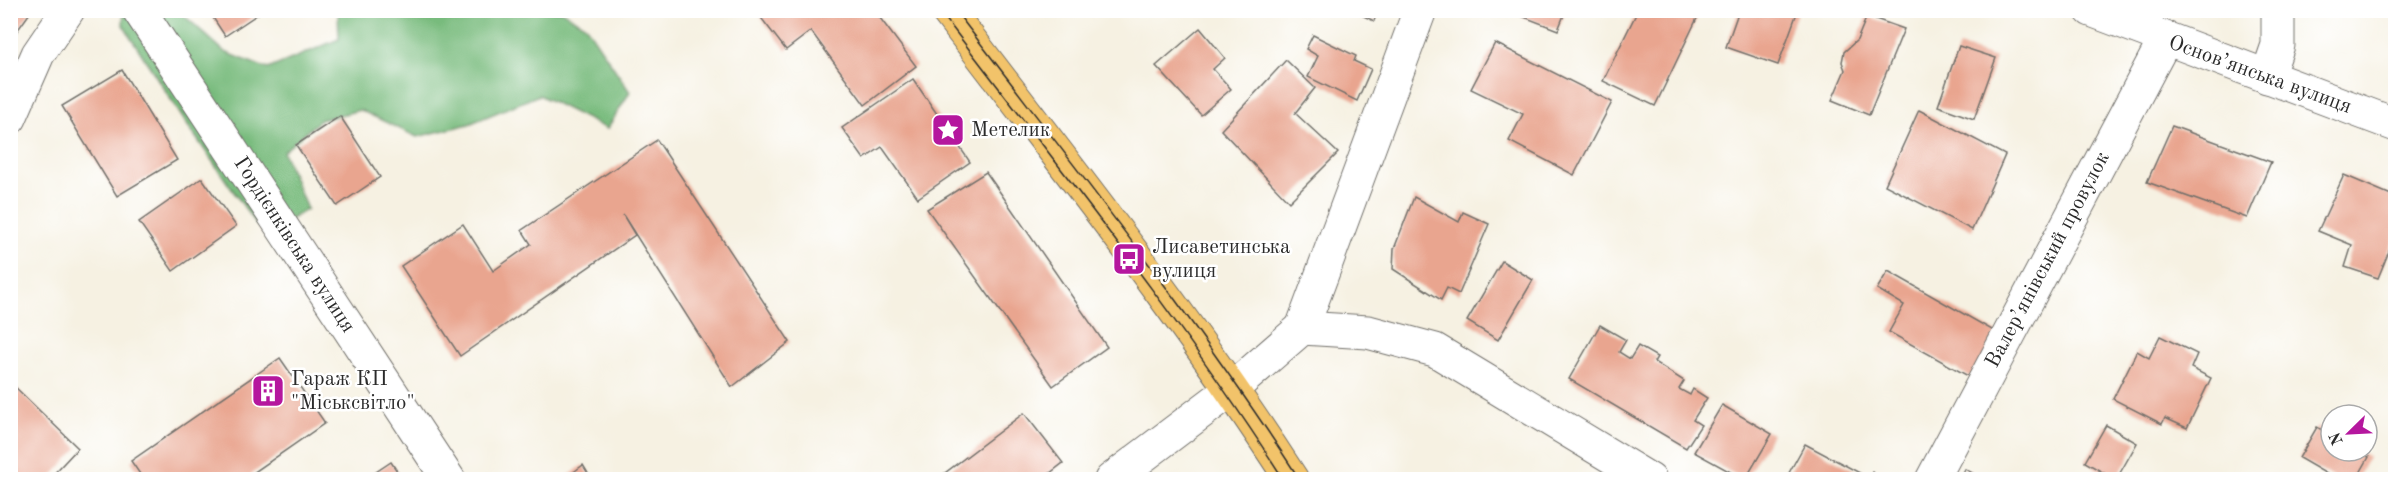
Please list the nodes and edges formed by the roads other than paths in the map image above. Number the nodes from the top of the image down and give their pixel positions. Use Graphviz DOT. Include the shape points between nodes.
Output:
graph roads {
  1 [pos="68,10"];
  2 [pos="139,10"];
  3 [pos="947,10"];
  4 [pos="1420,10"];
  5 [pos="2091,10"];
  6 [pos="2278,10"];
  7 [pos="2165,40"];
  8 [pos="2267,77"];
  9 [pos="10,118"];
  10 [pos="2396,125"];
  11 [pos="1302,328"];
  12 [pos="1233,388"];
  13 [pos="449,480"];
  14 [pos="1112,480"];
  15 [pos="1292,480"];
  16 [pos="1650,480"];
  17 [pos="1932,480"];
  1 -- 9 [label="street" via="38,54"];
  2 -- 13 [label="street, Гордієнківська вулиця"];
  3 -- 12 [label="main road"];
  4 -- 11 [label="street"];
  5 -- 7 [label="street, Основ’янська вулиця"];
  6 -- 8 [label="street" via="2278,45"];
  7 -- 8 [label="street, Основ’янська вулиця"];
  7 -- 17 [label="street, Валер’янівський провулок"];
  8 -- 10 [label="street, Основ’янська вулиця"];
  11 -- 12 [label="street"];
  11 -- 16 [label="street" via="1368,332 1435,350"];
  12 -- 14 [label="street"];
  12 -- 15 [label="main road"];
}
